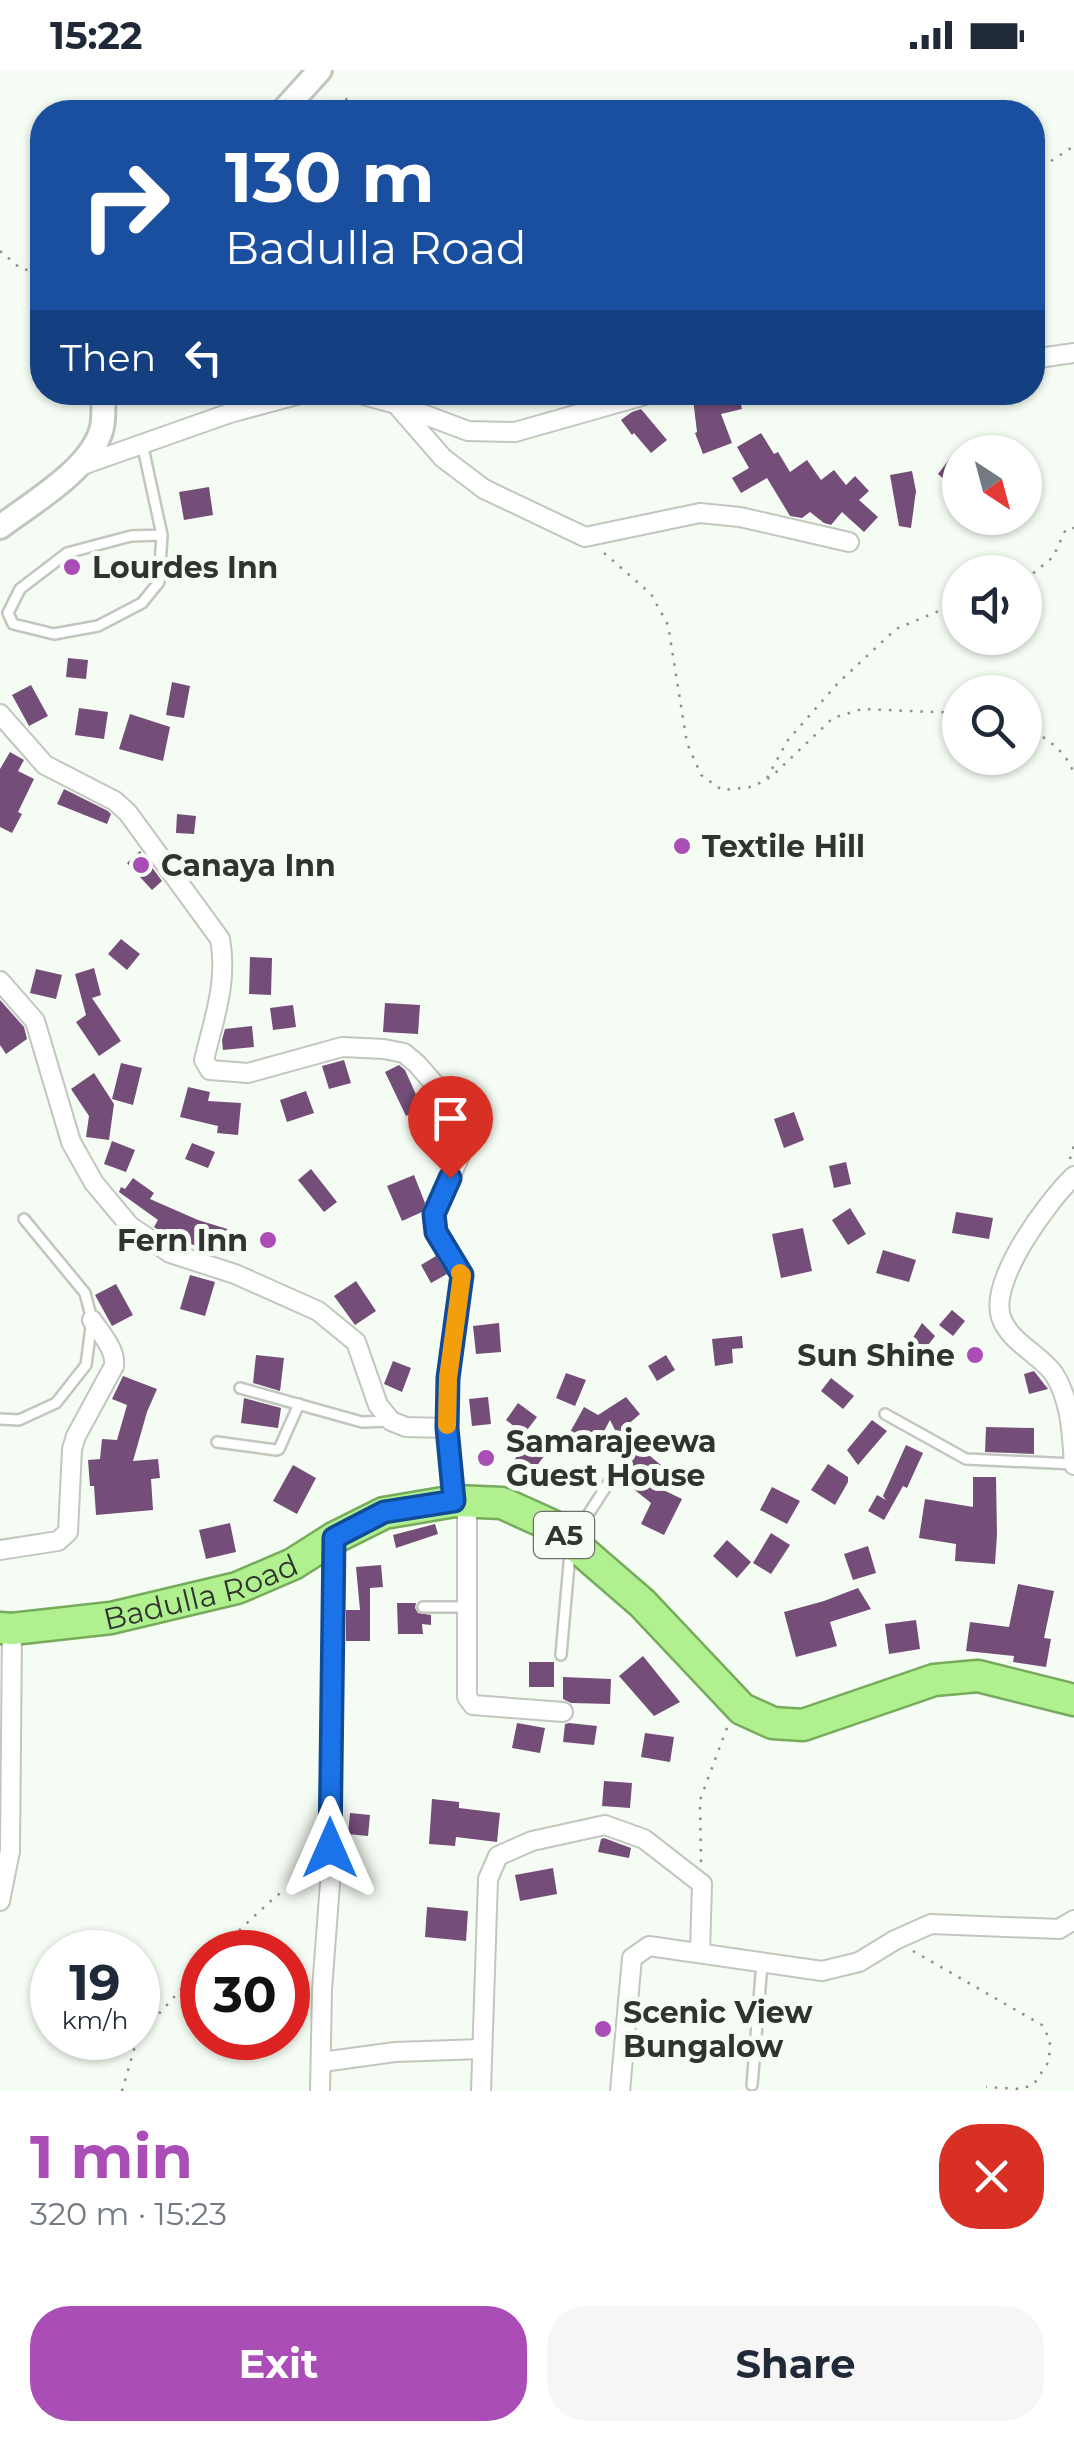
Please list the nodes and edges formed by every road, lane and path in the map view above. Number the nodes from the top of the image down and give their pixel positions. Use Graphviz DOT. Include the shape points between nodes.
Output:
graph roads {
  1 [pos="320,70"];
  2 [pos="294,100"];
  3 [pos="1074,146"];
  4 [pos="1045,165"];
  5 [pos="0,251"];
  6 [pos="30,271"];
  7 [pos="1074,353"];
  8 [pos="1045,356"];
  9 [pos="104,405"];
  10 [pos="257,405"];
  11 [pos="397,405"];
  12 [pos="399,405"];
  13 [pos="610,405"];
  14 [pos="142,443"];
  15 [pos="80,466"];
  16 [pos="0,527"];
  17 [pos="1074,528"];
  18 [pos="162,535"];
  19 [pos="585,537"];
  20 [pos="849,542"];
  21 [pos="1042,566"];
  22 [pos="942,610"];
  23 [pos="942,711"];
  24 [pos="0,714"];
  25 [pos="1042,736"];
  26 [pos="1074,775"];
  27 [pos="766,779"];
  28 [pos="0,980"];
  29 [pos="1074,1176"];
  30 [pos="24,1219"];
  31 [pos="92,1320"];
  32 [pos="240,1388"];
  33 [pos="299,1404"];
  34 [pos="885,1414"];
  35 [pos="0,1419"];
  36 [pos="391,1422"];
  37 [pos="447,1428"];
  38 [pos="217,1442"];
  39 [pos="1074,1464"];
  40 [pos="620,1465"];
  41 [pos="461,1501"];
  42 [pos="334,1538"];
  43 [pos="571,1541"];
  44 [pos="0,1550"];
  45 [pos="423,1606"];
  46 [pos="468,1607"];
  47 [pos="6,1629"];
  48 [pos="561,1655"];
  49 [pos="1074,1700"];
  50 [pos="742,1710"];
  51 [pos="563,1712"];
  52 [pos="330,1884"];
  53 [pos="702,1884"];
  54 [pos="0,1902"];
  55 [pos="1074,1920"];
  56 [pos="240,1930"];
  57 [pos="895,1940"];
  58 [pos="700,1952"];
  59 [pos="762,1964"];
  60 [pos="180,1990"];
  61 [pos="160,2012"];
  62 [pos="482,2049"];
  63 [pos="131,2060"];
  64 [pos="322,2062"];
  65 [pos="752,2086"];
  66 [pos="986,2088"];
  67 [pos="122,2091"];
  68 [pos="320,2091"];
  69 [pos="481,2091"];
  70 [pos="620,2091"];
  1 -- 2 [label="street"];
  3 -- 4 [label="path"];
  5 -- 6 [label="path"];
  7 -- 8 [label="street"];
  9 -- 15 [label="street" via="95,448"];
  10 -- 14 [label="street"];
  11 -- 19 [label="street" via="444,458 484,489"];
  12 -- 13 [label="street" via="468,430 515,432"];
  14 -- 15 [label="street"];
  14 -- 18 [label="lane"];
  15 -- 16 [label="street"];
  17 -- 21 [label="path" via="1066,529"];
  18 -- 18 [label="lane" via="67,553 20,590 8,613 13,624 54,634 98,626 142,603 159,582"];
  19 -- 20 [label="street" via="700,513"];
  19 -- 27 [label="path" via="651,594 668,625 688,743 701,775 722,790"];
  22 -- 27 [label="path" via="896,629 838,682 788,740"];
  23 -- 27 [label="path" via="862,709 833,718"];
  24 -- 37 [label="street" via="45,765 128,813 220,940 221,990 204,1060 210,1070 248,1072 342,1047 384,1049 404,1053 459,1112 466,1142 434,1214 436,1232 462,1275"];
  25 -- 26 [label="path"];
  28 -- 36 [label="street" via="35,1021 71,1142 130,1226 170,1254 318,1311 356,1342 378,1405"];
  29 -- 39 [label="street" via="1017,1250 1000,1315 1053,1374 1068,1406"];
  30 -- 31 [label="lane" via="84,1294"];
  31 -- 35 [label="lane" via="86,1366 56,1403 20,1420"];
  31 -- 44 [label="street" via="114,1366 72,1448 68,1532 58,1541"];
  32 -- 33 [label="lane"];
  33 -- 36 [label="lane" via="362,1422"];
  33 -- 38 [label="lane" via="280,1449"];
  34 -- 39 [label="lane" via="966,1459"];
  36 -- 37 [label="street"];
  37 -- 41 [label="street"];
  40 -- 43 [label="lane"];
  41 -- 42 [label="highway, Badulla Road / A5" via="384,1512"];
  41 -- 43 [label="highway, Badulla Road / A5" via="502,1503"];
  41 -- 46 [label="street"];
  42 -- 47 [label="highway, Badulla Road / A5" via="237,1588 111,1618"];
  42 -- 52 [label="street"];
  43 -- 48 [label="lane"];
  43 -- 50 [label="highway, Badulla Road / A5" via="642,1603"];
  45 -- 46 [label="lane"];
  46 -- 51 [label="street" via="473,1706"];
  47 -- 54 [label="street" via="10,1851"];
  49 -- 50 [label="highway, Badulla Road / A5" via="978,1676 934,1680 804,1726 772,1723"];
  50 -- 53 [label="path" via="726,1728 700,1800"];
  52 -- 56 [label="path" via="300,1881"];
  52 -- 64 [label="street"];
  53 -- 58 [label="street"];
  53 -- 62 [label="street" via="644,1839 605,1826 532,1841 498,1856 488,1880"];
  55 -- 57 [label="street" via="1059,1928 932,1924"];
  57 -- 59 [label="street" via="859,1962 822,1971"];
  57 -- 66 [label="path" via="1042,2025 1049,2061 1034,2084"];
  58 -- 59 [label="street"];
  58 -- 70 [label="street" via="648,1946 632,1958"];
  59 -- 65 [label="lane"];
  60 -- 61 [label="path"];
  62 -- 64 [label="street"];
  62 -- 69 [label="street"];
  63 -- 67 [label="path"];
  64 -- 68 [label="street"];
}
